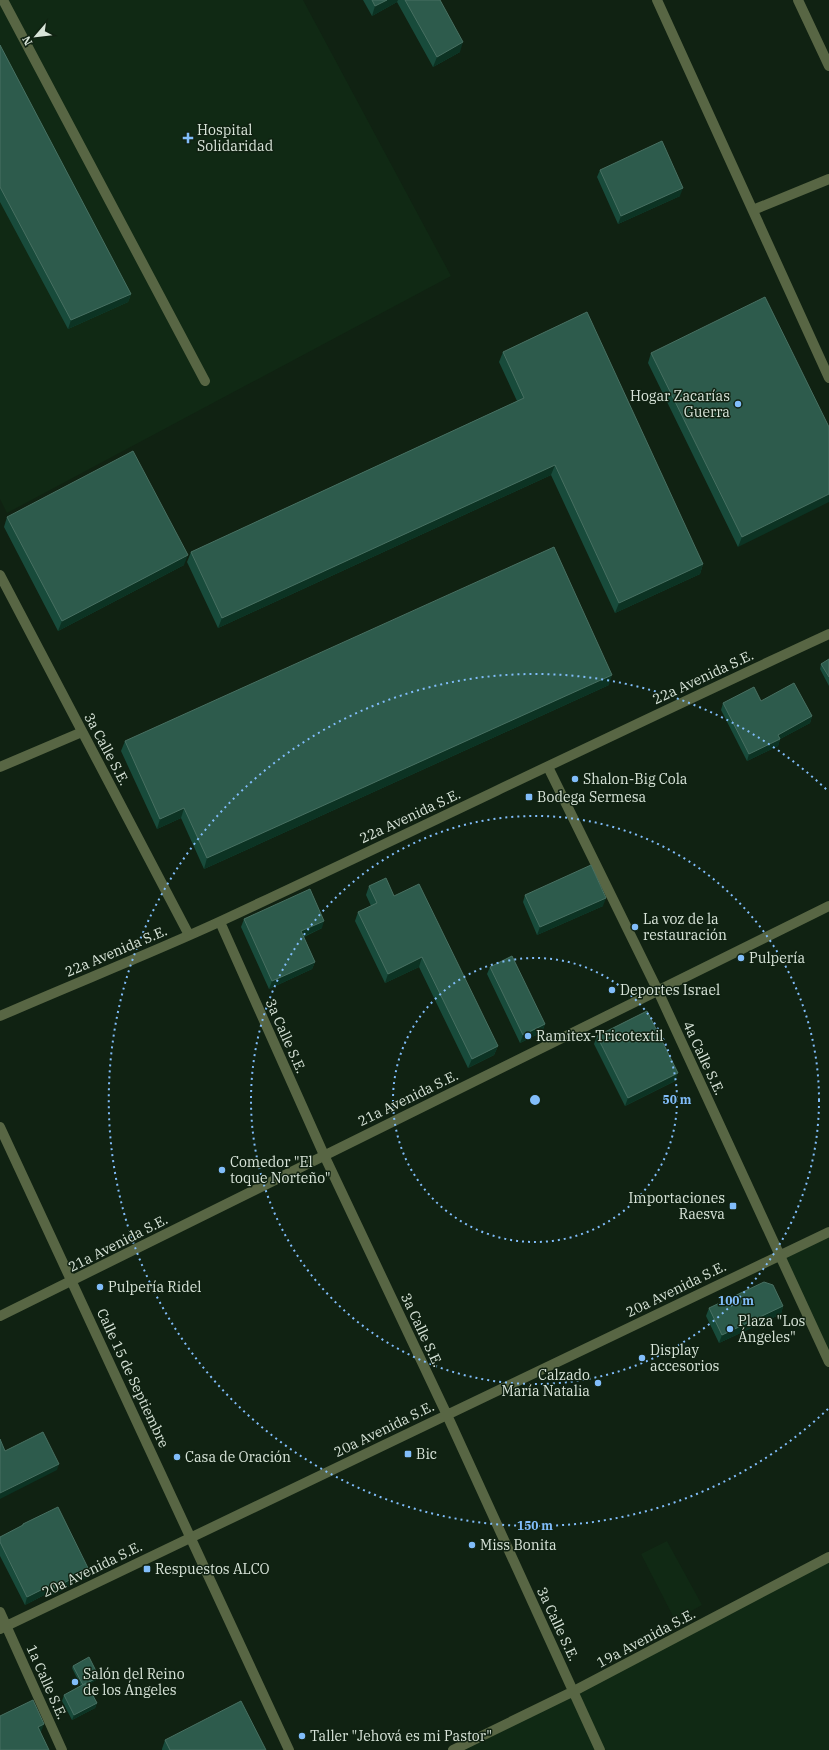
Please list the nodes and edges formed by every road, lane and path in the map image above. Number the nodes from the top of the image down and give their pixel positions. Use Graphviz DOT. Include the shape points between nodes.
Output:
graph roads {
  1 [pos="3,0"];
  2 [pos="657,0"];
  3 [pos="798,0"];
  4 [pos="829,66"];
  5 [pos="829,179"];
  6 [pos="753,210"];
  7 [pos="829,378"];
  8 [pos="205,381"];
  9 [pos="0,576"];
  10 [pos="829,634"];
  11 [pos="82,732"];
  12 [pos="0,767"];
  13 [pos="548,767"];
  14 [pos="829,906"];
  15 [pos="220,922"];
  16 [pos="189,935"];
  17 [pos="658,991"];
  18 [pos="0,1016"];
  19 [pos="0,1127"];
  20 [pos="324,1155"];
  21 [pos="829,1232"];
  22 [pos="780,1255"];
  23 [pos="72,1282"];
  24 [pos="0,1316"];
  25 [pos="829,1362"];
  26 [pos="447,1415"];
  27 [pos="192,1537"];
  28 [pos="829,1557"];
  29 [pos="0,1612"];
  30 [pos="3,1627"];
  31 [pos="574,1691"];
  32 [pos="62,1750"];
  33 [pos="289,1750"];
  34 [pos="453,1750"];
  35 [pos="600,1750"];
  1 -- 8 [label="street"];
  2 -- 6 [label="street"];
  3 -- 4 [label="street"];
  5 -- 6 [label="street"];
  6 -- 7 [label="street"];
  9 -- 11 [label="street, 3a Calle S.E."];
  10 -- 13 [label="street, 22a Avenida S.E."];
  11 -- 12 [label="street"];
  11 -- 16 [label="street, 3a Calle S.E."];
  13 -- 15 [label="street, 22a Avenida S.E."];
  13 -- 17 [label="street, 4a Calle S.E."];
  14 -- 17 [label="street, 21a Avenida S.E."];
  15 -- 16 [label="street, 22a Avenida S.E."];
  15 -- 20 [label="street, 3a Calle S.E."];
  16 -- 18 [label="street, 22a Avenida S.E."];
  17 -- 20 [label="street, 21a Avenida S.E."];
  17 -- 22 [label="street, 4a Calle S.E."];
  19 -- 23 [label="street, Calle 15 de Septiembre"];
  20 -- 23 [label="street, 21a Avenida S.E."];
  20 -- 26 [label="street, 3a Calle S.E."];
  21 -- 22 [label="street, 20a Avenida S.E."];
  22 -- 25 [label="street, 4a Calle S.E."];
  22 -- 26 [label="street, 20a Avenida S.E."];
  23 -- 24 [label="street, 21a Avenida S.E."];
  23 -- 27 [label="street, Calle 15 de Septiembre"];
  26 -- 27 [label="street, 20a Avenida S.E."];
  26 -- 31 [label="street, 3a Calle S.E."];
  27 -- 30 [label="street, 20a Avenida S.E."];
  27 -- 33 [label="street, Calle 15 de Septiembre"];
  28 -- 31 [label="street, 19a Avenida S.E."];
  29 -- 30 [label="street, 1a Calle S.E."];
  30 -- 32 [label="street, 1a Calle S.E."];
  31 -- 34 [label="street, 19a Avenida S.E."];
  31 -- 35 [label="street, 3a Calle S.E."];
}
